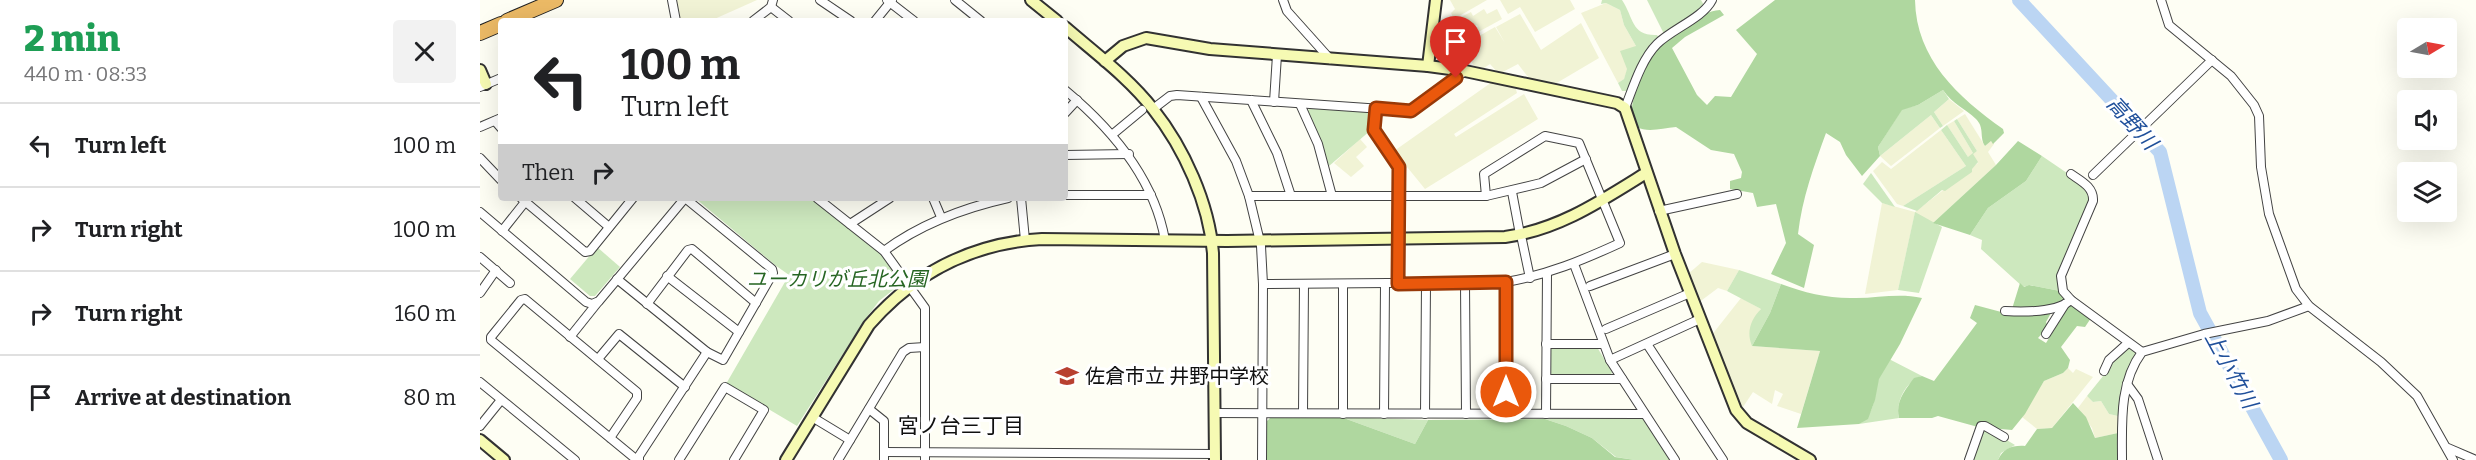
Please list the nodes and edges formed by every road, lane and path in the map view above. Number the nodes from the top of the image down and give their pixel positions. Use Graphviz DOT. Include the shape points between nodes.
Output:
graph roads {
  1 [pos="556,0"];
  2 [pos="672,0"];
  3 [pos="820,0"];
  4 [pos="955,0"];
  5 [pos="1031,0"];
  6 [pos="1283,0"];
  7 [pos="1436,0"];
  8 [pos="1712,0"];
  9 [pos="2161,0"];
  10 [pos="890,1"];
  11 [pos="772,4"];
  12 [pos="514,18"];
  13 [pos="675,18"];
  14 [pos="756,18"];
  15 [pos="786,18"];
  16 [pos="847,18"];
  17 [pos="877,18"];
  18 [pos="910,18"];
  19 [pos="977,18"];
  20 [pos="1053,18"];
  21 [pos="498,25"];
  22 [pos="1068,30"];
  23 [pos="480,33"];
  24 [pos="1277,55"];
  25 [pos="1330,59"];
  26 [pos="2212,60"];
  27 [pos="1105,61"];
  28 [pos="1428,66"];
  29 [pos="480,70"];
  30 [pos="1466,71"];
  31 [pos="498,79"];
  32 [pos="483,85"];
  33 [pos="1068,92"];
  34 [pos="1201,97"];
  35 [pos="1077,100"];
  36 [pos="1251,100"];
  37 [pos="1274,102"];
  38 [pos="1300,104"];
  39 [pos="1376,108"];
  40 [pos="1625,108"];
  41 [pos="1148,109"];
  42 [pos="1068,110"];
  43 [pos="498,119"];
  44 [pos="480,127"];
  45 [pos="1113,134"];
  46 [pos="1129,154"];
  47 [pos="1068,155"];
  48 [pos="480,158"];
  49 [pos="1586,159"];
  50 [pos="1646,173"];
  51 [pos="2072,174"];
  52 [pos="2093,175"];
  53 [pos="498,177"];
  54 [pos="1512,192"];
  55 [pos="1737,194"];
  56 [pos="1068,195"];
  57 [pos="1150,195"];
  58 [pos="1249,196"];
  59 [pos="1291,196"];
  60 [pos="1332,196"];
  61 [pos="1399,196"];
  62 [pos="1486,196"];
  63 [pos="1603,200"];
  64 [pos="522,201"];
  65 [pos="524,201"];
  66 [pos="579,201"];
  67 [pos="629,201"];
  68 [pos="682,201"];
  69 [pos="689,201"];
  70 [pos="821,201"];
  71 [pos="885,201"];
  72 [pos="934,201"];
  73 [pos="996,201"];
  74 [pos="1021,201"];
  75 [pos="1659,211"];
  76 [pos="480,212"];
  77 [pos="941,218"];
  78 [pos="850,224"];
  79 [pos="609,227"];
  80 [pos="1519,229"];
  81 [pos="502,231"];
  82 [pos="1398,239"];
  83 [pos="1025,240"];
  84 [pos="1165,240"];
  85 [pos="1259,240"];
  86 [pos="1522,240"];
  87 [pos="1212,241"];
  88 [pos="884,250"];
  89 [pos="1675,254"];
  90 [pos="480,257"];
  91 [pos="1574,264"];
  92 [pos="496,270"];
  93 [pos="1547,273"];
  94 [pos="668,276"];
  95 [pos="1530,278"];
  96 [pos="617,279"];
  97 [pos="1506,282"];
  98 [pos="510,283"];
  99 [pos="1263,284"];
  100 [pos="1304,284"];
  101 [pos="1343,284"];
  102 [pos="1385,284"];
  103 [pos="1398,284"];
  104 [pos="1426,284"];
  105 [pos="1466,284"];
  106 [pos="910,285"];
  107 [pos="1590,286"];
  108 [pos="480,293"];
  109 [pos="1690,293"];
  110 [pos="599,301"];
  111 [pos="2068,302"];
  112 [pos="756,303"];
  113 [pos="647,304"];
  114 [pos="2309,306"];
  115 [pos="2005,311"];
  116 [pos="1700,320"];
  117 [pos="1606,329"];
  118 [pos="739,332"];
  119 [pos="2046,334"];
  120 [pos="570,337"];
  121 [pos="2128,343"];
  122 [pos="1546,344"];
  123 [pos="1602,344"];
  124 [pos="1647,344"];
  125 [pos="925,347"];
  126 [pos="707,352"];
  127 [pos="2142,352"];
  128 [pos="598,359"];
  129 [pos="1610,360"];
  130 [pos="2104,371"];
  131 [pos="1546,379"];
  132 [pos="1622,379"];
  133 [pos="480,382"];
  134 [pos="2127,384"];
  135 [pos="684,387"];
  136 [pos="501,400"];
  137 [pos="868,409"];
  138 [pos="1214,413"];
  139 [pos="1262,413"];
  140 [pos="1302,413"];
  141 [pos="1343,414"];
  142 [pos="1384,414"];
  143 [pos="1425,414"];
  144 [pos="1466,414"];
  145 [pos="1506,414"];
  146 [pos="1546,414"];
  147 [pos="1644,414"];
  148 [pos="816,420"];
  149 [pos="480,426"];
  150 [pos="2004,437"];
  151 [pos="610,438"];
  152 [pos="480,440"];
  153 [pos="850,440"];
  154 [pos="2448,448"];
  155 [pos="884,456"];
  156 [pos="925,456"];
  157 [pos="966,456"];
  158 [pos="1007,456"];
  159 [pos="1047,456"];
  160 [pos="1088,457"];
  161 [pos="1128,457"];
  162 [pos="1170,457"];
  163 [pos="1215,457"];
  164 [pos="503,460"];
  165 [pos="574,460"];
  166 [pos="638,460"];
  167 [pos="679,460"];
  168 [pos="734,460"];
  169 [pos="786,460"];
  170 [pos="838,460"];
  171 [pos="1262,460"];
  172 [pos="1675,460"];
  173 [pos="1723,460"];
  174 [pos="1810,460"];
  175 [pos="1969,460"];
  176 [pos="2122,460"];
  177 [pos="2158,460"];
  178 [pos="2453,460"];
  179 [pos="2476,460"];
  1 -- 12 [label="highway"];
  2 -- 13 [label="street"];
  3 -- 16 [label="street"];
  4 -- 19 [label="street"];
  5 -- 20 [label="street"];
  6 -- 25 [label="street" via="1287,11"];
  7 -- 28 [label="street"];
  8 -- 40 [label="street" via="1708,8 1655,46"];
  9 -- 26 [label="street" via="2169,25"];
  10 -- 17 [label="street"];
  10 -- 18 [label="street"];
  11 -- 14 [label="street"];
  11 -- 15 [label="street"];
  21 -- 23 [label="highway"];
  22 -- 27 [label="street"];
  24 -- 25 [label="street"];
  24 -- 27 [label="street" via="1210,50 1146,38 1129,42"];
  24 -- 37 [label="street"];
  25 -- 28 [label="street"];
  26 -- 52 [label="street"];
  26 -- 114 [label="street" via="2242,89 2259,116 2261,167 2269,214 2296,289"];
  27 -- 41 [label="street"];
  28 -- 30 [label="street"];
  29 -- 32 [label="street"];
  30 -- 39 [label="street" via="1411,111"];
  30 -- 40 [label="street" via="1605,99"];
  31 -- 32 [label="street"];
  33 -- 35 [label="street"];
  34 -- 36 [label="street"];
  34 -- 41 [label="street" via="1170,96"];
  34 -- 58 [label="street" via="1236,161"];
  35 -- 42 [label="street"];
  35 -- 45 [label="street"];
  36 -- 37 [label="street"];
  36 -- 59 [label="street" via="1277,153"];
  37 -- 38 [label="street"];
  38 -- 39 [label="street"];
  38 -- 60 [label="street" via="1318,144"];
  39 -- 61 [label="street" via="1374,130 1399,167"];
  40 -- 50 [label="street"];
  41 -- 45 [label="street"];
  41 -- 87 [label="street" via="1184,160"];
  43 -- 44 [label="street"];
  45 -- 46 [label="street"];
  46 -- 47 [label="street"];
  46 -- 57 [label="street"];
  48 -- 53 [label="street"];
  49 -- 54 [label="street" via="1541,183"];
  49 -- 62 [label="street" via="1579,143 1545,136 1484,174"];
  49 -- 63 [label="street"];
  50 -- 63 [label="street"];
  50 -- 75 [label="street"];
  51 -- 111 [label="street" via="2094,194 2061,276"];
  54 -- 62 [label="street"];
  54 -- 80 [label="street"];
  55 -- 75 [label="street"];
  56 -- 57 [label="street"];
  57 -- 84 [label="street"];
  58 -- 59 [label="street"];
  58 -- 85 [label="street"];
  59 -- 60 [label="street"];
  60 -- 61 [label="street"];
  61 -- 62 [label="street"];
  61 -- 82 [label="street"];
  63 -- 82 [label="street" via="1565,220 1520,235"];
  63 -- 91 [label="street" via="1620,243"];
  64 -- 81 [label="street"];
  65 -- 79 [label="street" via="585,252"];
  66 -- 79 [label="street"];
  67 -- 79 [label="street"];
  68 -- 96 [label="street"];
  69 -- 112 [label="street" via="772,269"];
  70 -- 78 [label="street"];
  71 -- 78 [label="street"];
  72 -- 77 [label="street"];
  73 -- 77 [label="street"];
  74 -- 83 [label="street"];
  75 -- 89 [label="street"];
  76 -- 81 [label="street"];
  77 -- 88 [label="street"];
  78 -- 88 [label="street"];
  81 -- 110 [label="street" via="586,302"];
  82 -- 85 [label="street"];
  82 -- 103 [label="street"];
  83 -- 84 [label="street"];
  83 -- 106 [label="street" via="967,254"];
  84 -- 87 [label="street"];
  85 -- 87 [label="street"];
  85 -- 99 [label="street"];
  86 -- 95 [label="street"];
  87 -- 138 [label="street"];
  88 -- 106 [label="street"];
  89 -- 107 [label="street"];
  89 -- 109 [label="street"];
  90 -- 92 [label="street"];
  91 -- 93 [label="street"];
  91 -- 123 [label="street"];
  92 -- 98 [label="street"];
  92 -- 108 [label="street"];
  93 -- 95 [label="street"];
  93 -- 122 [label="street"];
  94 -- 112 [label="street" via="692,249"];
  94 -- 113 [label="street"];
  94 -- 118 [label="street"];
  95 -- 97 [label="street"];
  96 -- 110 [label="street"];
  96 -- 113 [label="street"];
  97 -- 105 [label="street"];
  97 -- 145 [label="street"];
  99 -- 100 [label="street"];
  99 -- 139 [label="street"];
  100 -- 101 [label="street"];
  100 -- 140 [label="street"];
  101 -- 102 [label="street"];
  101 -- 141 [label="street"];
  102 -- 103 [label="street"];
  102 -- 142 [label="street"];
  103 -- 104 [label="street"];
  104 -- 105 [label="street"];
  104 -- 143 [label="street"];
  105 -- 144 [label="street"];
  106 -- 125 [label="street" via="925,308"];
  106 -- 169 [label="street" via="869,325"];
  109 -- 116 [label="street"];
  109 -- 117 [label="street"];
  110 -- 120 [label="street"];
  111 -- 115 [label="street" via="2025,312"];
  111 -- 119 [label="street"];
  111 -- 121 [label="street"];
  112 -- 118 [label="street"];
  113 -- 126 [label="street"];
  114 -- 127 [label="street" via="2268,321"];
  114 -- 154 [label="street" via="2381,362 2417,396"];
  116 -- 124 [label="street"];
  116 -- 174 [label="street" via="1740,416"];
  118 -- 126 [label="street" via="723,360"];
  120 -- 128 [label="street"];
  120 -- 151 [label="street" via="525,299 491,340"];
  121 -- 127 [label="street"];
  121 -- 130 [label="street" via="2109,360"];
  122 -- 123 [label="street"];
  122 -- 131 [label="street"];
  123 -- 129 [label="street"];
  124 -- 129 [label="street"];
  124 -- 173 [label="street"];
  125 -- 137 [label="street" via="903,352"];
  125 -- 156 [label="street"];
  126 -- 135 [label="street"];
  127 -- 134 [label="street"];
  128 -- 135 [label="street" via="619,334"];
  128 -- 151 [label="street" via="637,392 637,398"];
  129 -- 132 [label="street"];
  131 -- 132 [label="street"];
  131 -- 146 [label="street"];
  132 -- 147 [label="street"];
  133 -- 136 [label="street"];
  134 -- 176 [label="street" via="2122,407"];
  134 -- 177 [label="street" via="2138,399"];
  135 -- 166 [label="street"];
  136 -- 149 [label="street"];
  136 -- 165 [label="street"];
  137 -- 153 [label="street"];
  137 -- 155 [label="street" via="884,421"];
  138 -- 139 [label="street"];
  138 -- 163 [label="street"];
  139 -- 140 [label="street"];
  139 -- 171 [label="street"];
  140 -- 141 [label="street"];
  141 -- 142 [label="street"];
  142 -- 143 [label="street"];
  143 -- 144 [label="street"];
  144 -- 145 [label="street"];
  145 -- 146 [label="street"];
  146 -- 147 [label="street"];
  147 -- 172 [label="street"];
  148 -- 153 [label="street"];
  150 -- 175 [label="street" via="1980,427"];
  151 -- 166 [label="street"];
  152 -- 164 [label="street"];
  153 -- 170 [label="street"];
  154 -- 178 [label="street"];
  154 -- 179 [label="street"];
  155 -- 156 [label="street"];
  156 -- 157 [label="street"];
  157 -- 158 [label="street"];
  158 -- 159 [label="street"];
  159 -- 160 [label="street"];
  160 -- 161 [label="street"];
  161 -- 162 [label="street"];
  162 -- 163 [label="street"];
  167 -- 168 [label="street" via="725,387 764,410"];
}
